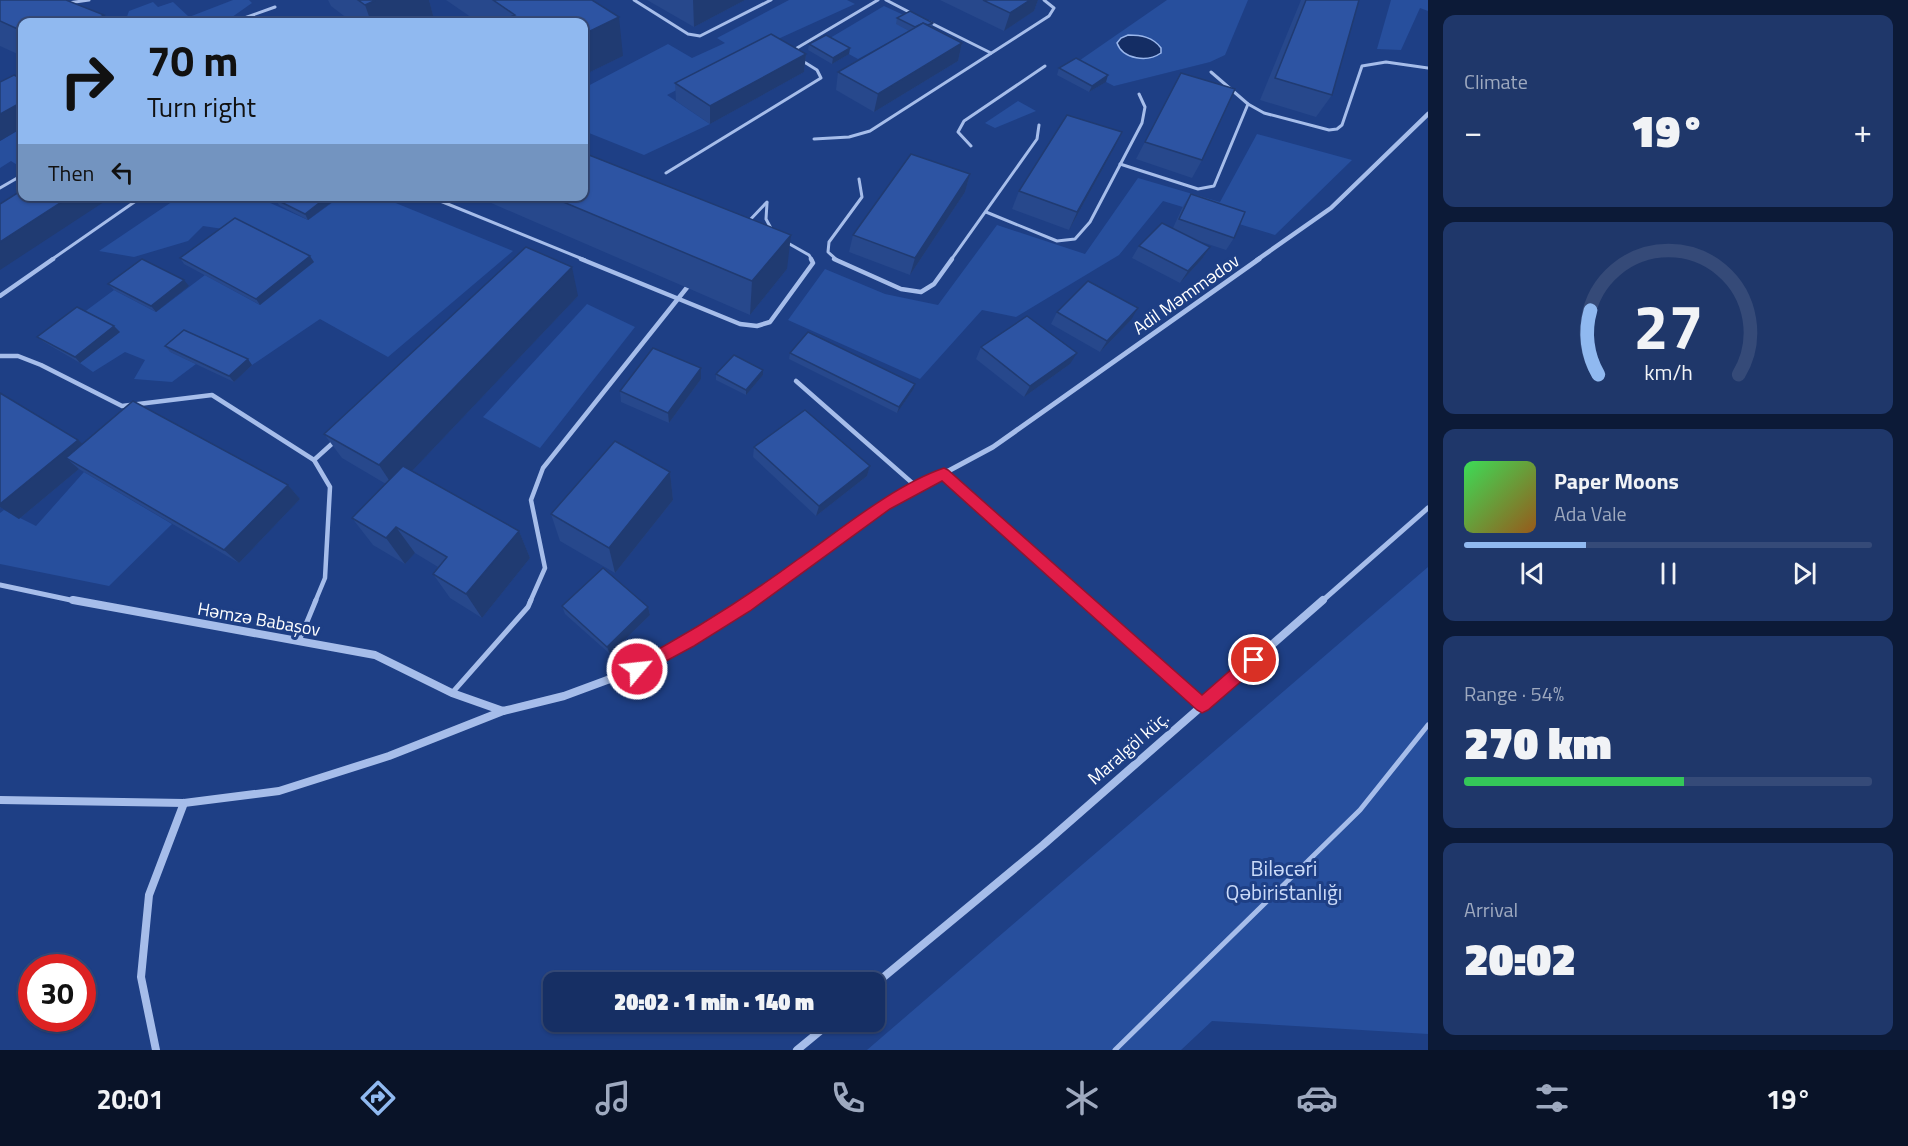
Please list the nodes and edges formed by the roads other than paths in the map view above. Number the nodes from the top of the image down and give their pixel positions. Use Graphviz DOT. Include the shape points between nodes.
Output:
graph roads {
  1 [pos="89,0"];
  2 [pos="634,0"];
  3 [pos="771,0"];
  4 [pos="878,0"];
  5 [pos="886,0"];
  6 [pos="1044,0"];
  7 [pos="62,4"];
  8 [pos="275,7"];
  9 [pos="918,16"];
  10 [pos="244,18"];
  11 [pos="928,21"];
  12 [pos="991,53"];
  13 [pos="1044,66"];
  14 [pos="1428,68"];
  15 [pos="1211,72"];
  16 [pos="1138,94"];
  17 [pos="1248,104"];
  18 [pos="1428,114"];
  19 [pos="1039,125"];
  20 [pos="814,139"];
  21 [pos="971,146"];
  22 [pos="1120,164"];
  23 [pos="666,173"];
  24 [pos="18,178"];
  25 [pos="860,179"];
  26 [pos="0,189"];
  27 [pos="136,201"];
  28 [pos="440,201"];
  29 [pos="986,212"];
  30 [pos="744,226"];
  31 [pos="775,236"];
  32 [pos="785,242"];
  33 [pos="691,283"];
  34 [pos="0,296"];
  35 [pos="676,299"];
  36 [pos="0,356"];
  37 [pos="796,381"];
  38 [pos="340,436"];
  39 [pos="314,460"];
  40 [pos="944,474"];
  41 [pos="918,488"];
  42 [pos="1428,508"];
  43 [pos="0,585"];
  44 [pos="299,641"];
  45 [pos="452,693"];
  46 [pos="1202,705"];
  47 [pos="503,711"];
  48 [pos="1428,725"];
  49 [pos="0,800"];
  50 [pos="184,803"];
  51 [pos="885,976"];
  52 [pos="819,1032"];
  53 [pos="156,1050"];
  54 [pos="797,1050"];
  55 [pos="1115,1050"];
  1 -- 7 [label="lane"];
  2 -- 3 [label="lane" via="688,34 700,36"];
  4 -- 23 [label="lane" via="797,48 795,56 817,70 821,78 815,83"];
  5 -- 9 [label="lane"];
  6 -- 12 [label="lane" via="1054,8 1049,16"];
  8 -- 10 [label="lane"];
  11 -- 12 [label="lane"];
  12 -- 20 [label="lane" via="870,131"];
  13 -- 21 [label="lane" via="964,121 958,132"];
  14 -- 17 [label="lane" via="1381,62 1362,66 1338,129 1264,113"];
  15 -- 17 [label="lane"];
  16 -- 22 [label="lane" via="1145,107 1142,123"];
  17 -- 22 [label="lane" via="1214,186 1198,189"];
  18 -- 40 [label="street, Adil Məmmədov" via="1331,208 993,447"];
  19 -- 29 [label="lane" via="1037,139"];
  22 -- 29 [label="lane" via="1090,222 1075,239 1057,241"];
  24 -- 26 [label="lane"];
  25 -- 29 [label="lane" via="862,197 829,242 828,252 834,259 901,289 921,292 934,284"];
  27 -- 34 [label="lane"];
  28 -- 35 [label="lane"];
  30 -- 31 [label="lane" via="767,202 766,219"];
  32 -- 35 [label="lane" via="809,255 813,263 770,322 757,326 740,324"];
  33 -- 35 [label="lane"];
  35 -- 45 [label="lane" via="543,468 531,500 545,568 528,607"];
  36 -- 39 [label="lane" via="18,356 41,365 122,405 212,395"];
  37 -- 41 [label="lane"];
  38 -- 39 [label="lane"];
  39 -- 44 [label="lane" via="330,487 325,578"];
  40 -- 41 [label="street"];
  40 -- 46 [label="street"];
  41 -- 47 [label="street" via="885,505 745,606 637,669 564,696"];
  42 -- 46 [label="street, Maralgöl küç."];
  43 -- 44 [label="street, Həmzə Babaşov"];
  44 -- 45 [label="street, Həmzə Babaşov" via="375,655"];
  45 -- 47 [label="street, Həmzə Babaşov"];
  46 -- 51 [label="street, Maralgöl küç."];
  47 -- 50 [label="street" via="389,756 279,791"];
  48 -- 55 [label="lane" via="1360,810"];
  49 -- 50 [label="street"];
  50 -- 53 [label="street" via="149,895 141,977"];
  52 -- 54 [label="street"];
}
